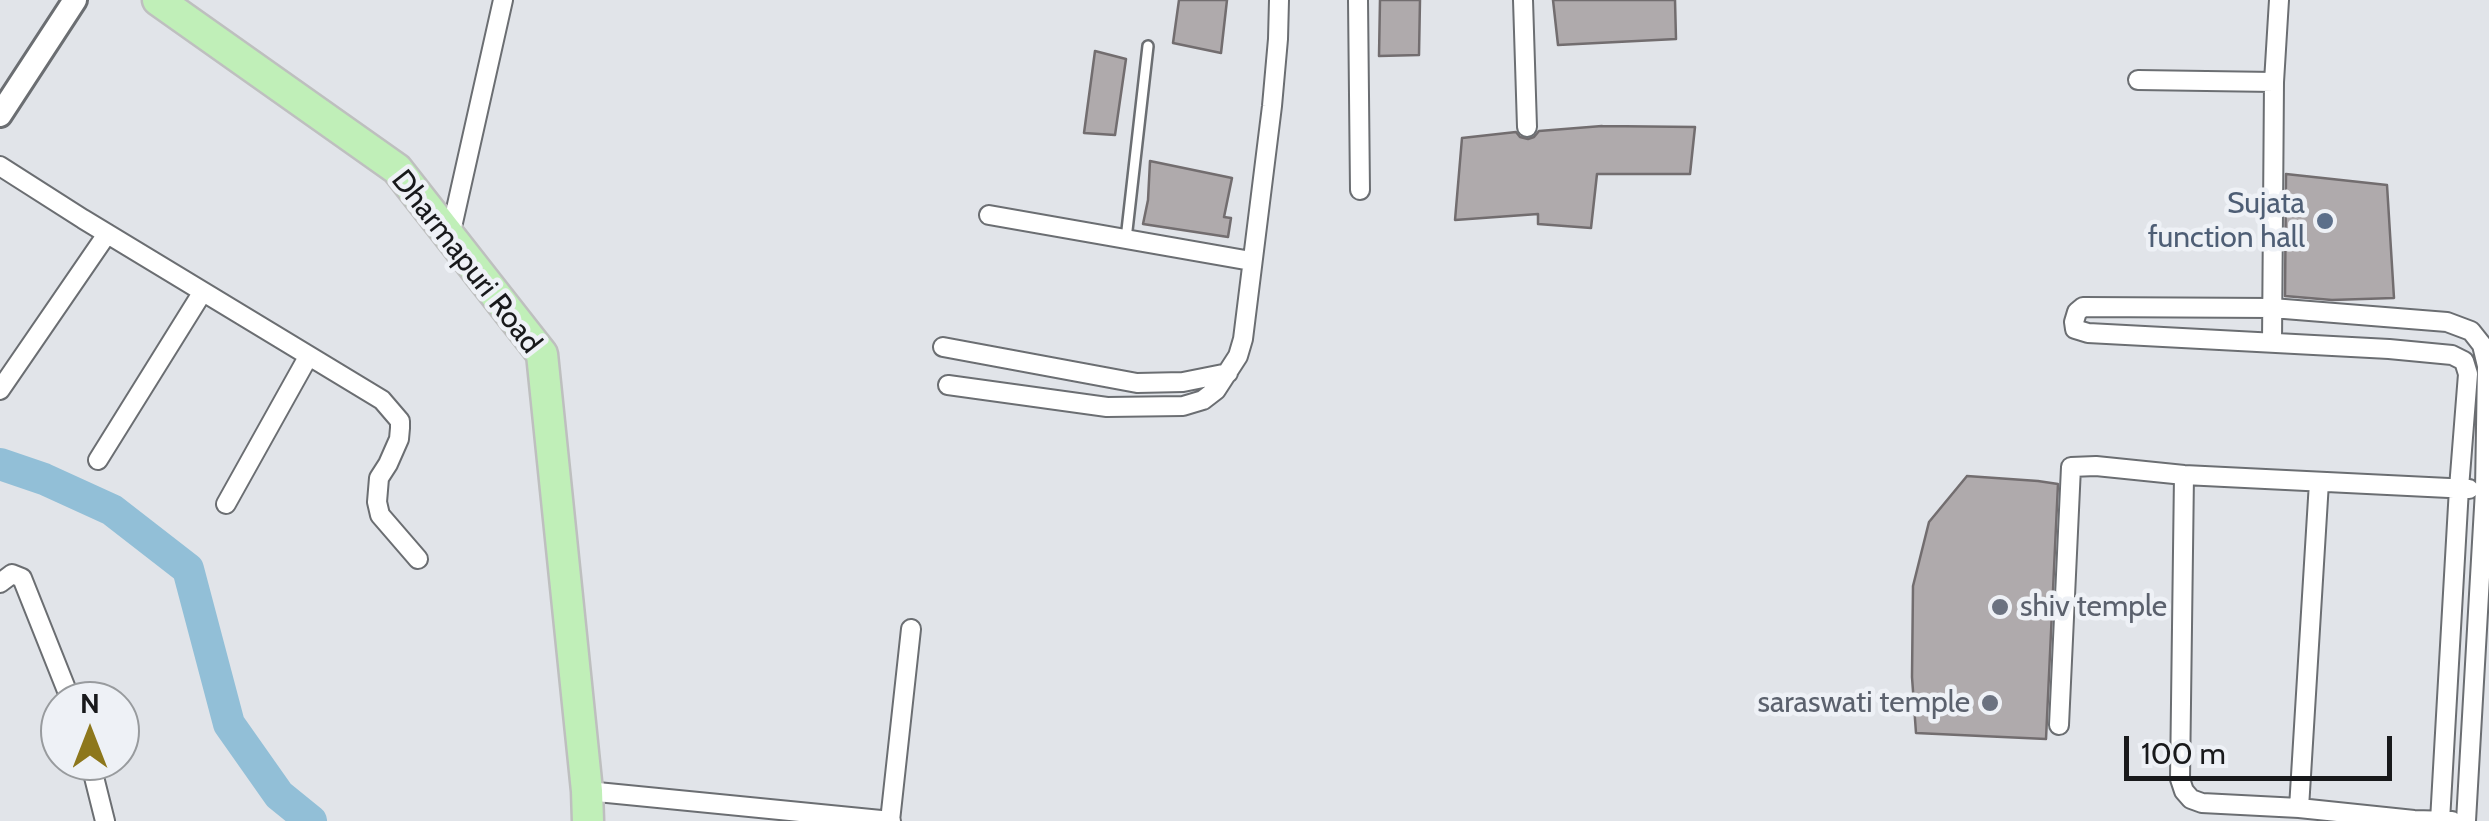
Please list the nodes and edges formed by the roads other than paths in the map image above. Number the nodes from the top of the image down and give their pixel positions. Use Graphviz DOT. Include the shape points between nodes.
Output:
graph roads {
  1 [pos="75,0"];
  2 [pos="158,0"];
  3 [pos="504,0"];
  4 [pos="1279,0"];
  5 [pos="1358,0"];
  6 [pos="1523,0"];
  7 [pos="2279,0"];
  8 [pos="1148,46"];
  9 [pos="2138,80"];
  10 [pos="2274,82"];
  11 [pos="0,115"];
  12 [pos="1527,128"];
  13 [pos="0,166"];
  14 [pos="1360,190"];
  15 [pos="989,215"];
  16 [pos="107,234"];
  17 [pos="450,236"];
  18 [pos="1126,239"];
  19 [pos="1251,261"];
  20 [pos="202,292"];
  21 [pos="2272,308"];
  22 [pos="2272,342"];
  23 [pos="943,347"];
  24 [pos="308,358"];
  25 [pos="1228,373"];
  26 [pos="948,385"];
  27 [pos="0,390"];
  28 [pos="98,460"];
  29 [pos="2184,475"];
  30 [pos="2319,482"];
  31 [pos="2458,488"];
  32 [pos="2485,490"];
  33 [pos="226,504"];
  34 [pos="418,559"];
  35 [pos="0,583"];
  36 [pos="2484,585"];
  37 [pos="911,629"];
  38 [pos="63,681"];
  39 [pos="2059,725"];
  40 [pos="95,781"];
  41 [pos="588,806"];
  42 [pos="2299,808"];
  43 [pos="105,821"];
  44 [pos="890,821"];
  45 [pos="2440,821"];
  46 [pos="2466,821"];
  1 -- 11 [label="street"];
  2 -- 17 [label="main road, Dharmapuri Road" via="398,169"];
  3 -- 17 [label="street"];
  4 -- 19 [label="street"];
  5 -- 14 [label="street"];
  6 -- 12 [label="street"];
  7 -- 10 [label="street"];
  8 -- 18 [label="lane"];
  9 -- 10 [label="street"];
  10 -- 21 [label="street"];
  13 -- 16 [label="street"];
  15 -- 18 [label="street"];
  16 -- 20 [label="street"];
  16 -- 27 [label="street"];
  17 -- 41 [label="main road, Dharmapuri Road" via="542,354"];
  18 -- 19 [label="street"];
  19 -- 25 [label="street" via="1243,339"];
  20 -- 24 [label="street"];
  20 -- 28 [label="street"];
  21 -- 22 [label="street"];
  21 -- 22 [label="street" via="2092,306 2077,312 2074,322 2075,329 2088,332"];
  21 -- 32 [label="street" via="2447,322 2471,331 2486,366"];
  22 -- 31 [label="street" via="2404,350 2464,361"];
  23 -- 25 [label="street" via="1137,384"];
  24 -- 33 [label="street"];
  24 -- 34 [label="street" via="382,400 400,421 377,502 380,515"];
  25 -- 26 [label="street" via="1216,390 1183,406 1106,408"];
  29 -- 30 [label="street"];
  29 -- 39 [label="street" via="2071,467"];
  29 -- 42 [label="street" via="2184,791 2202,803"];
  30 -- 31 [label="street"];
  30 -- 42 [label="street"];
  31 -- 32 [label="street"];
  31 -- 45 [label="street"];
  32 -- 36 [label="street"];
  35 -- 38 [label="street" via="12,574 22,578"];
  36 -- 46 [label="street"];
  37 -- 44 [label="street"];
  40 -- 43 [label="street"];
  41 -- 44 [label="street"];
  42 -- 45 [label="street"];
  45 -- 46 [label="street"];
}
